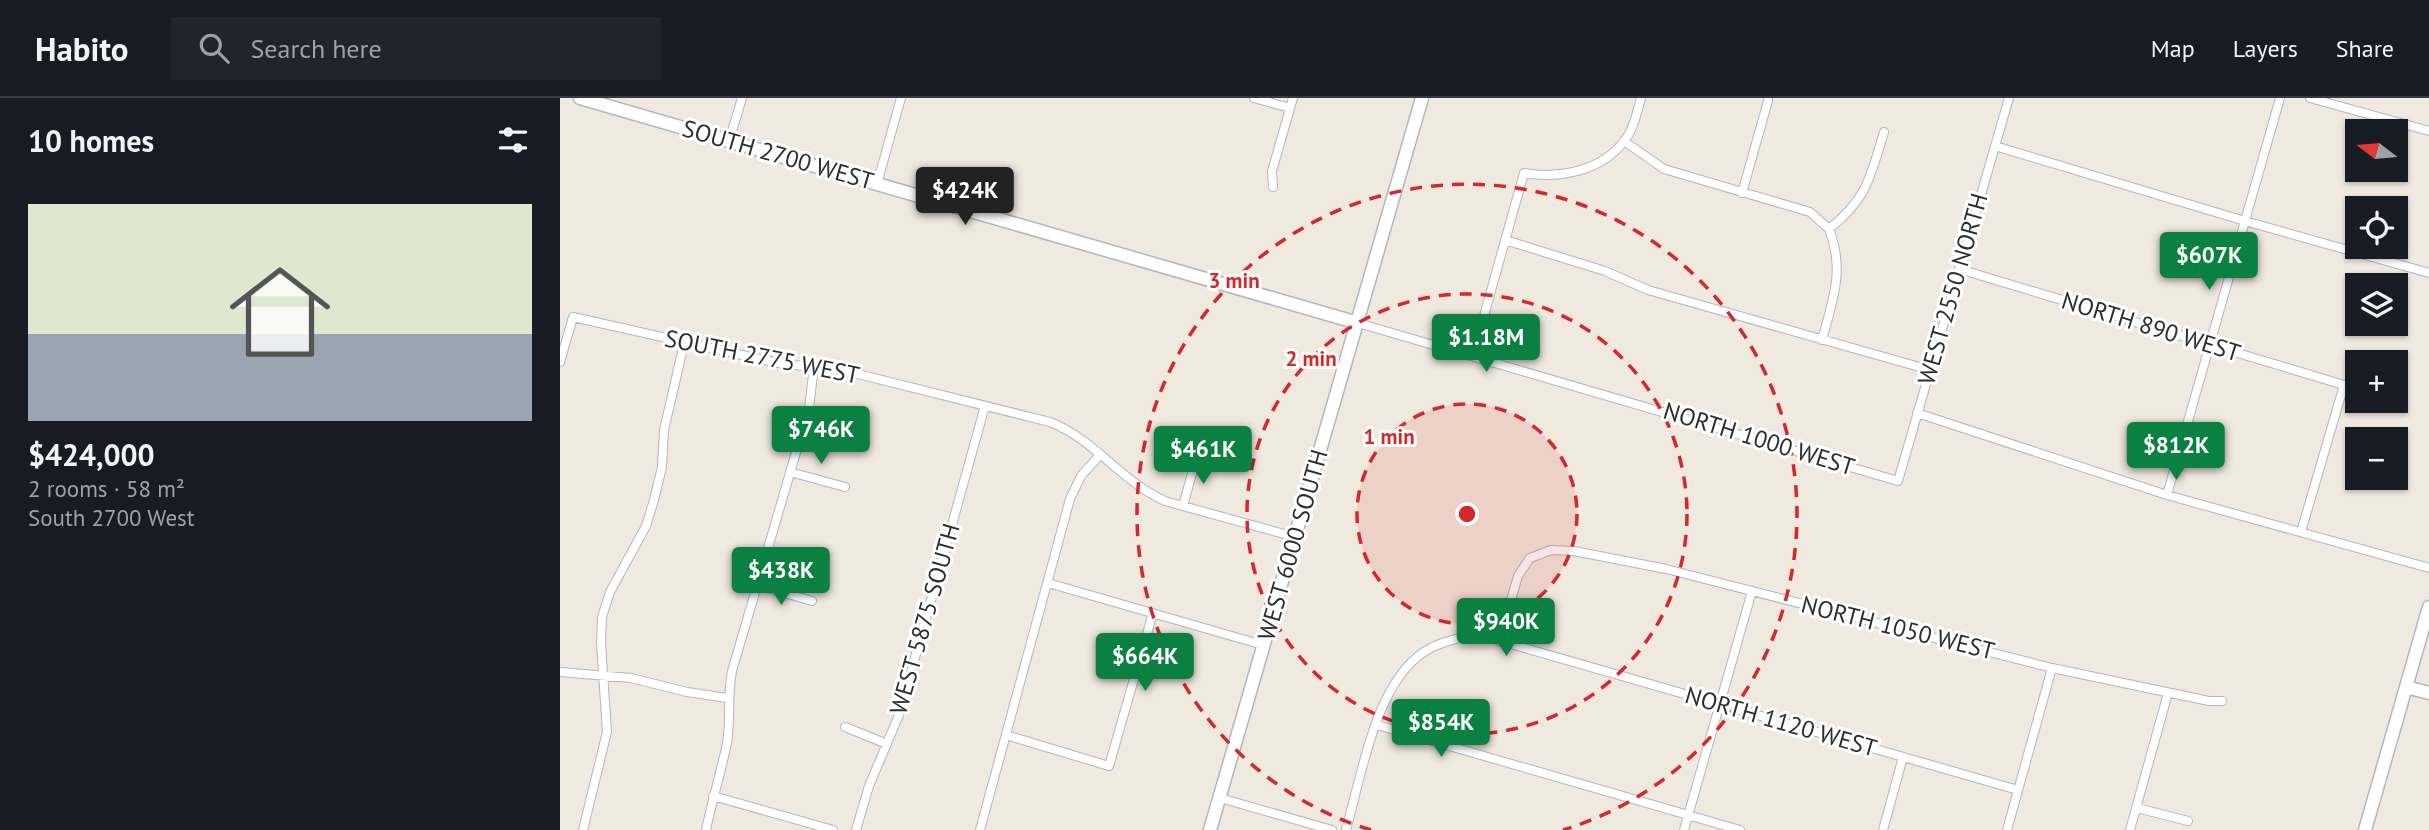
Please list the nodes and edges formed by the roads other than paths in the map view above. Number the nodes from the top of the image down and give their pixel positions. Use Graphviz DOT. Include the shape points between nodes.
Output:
graph roads {
  1 [pos="580,98"];
  2 [pos="742,98"];
  3 [pos="901,98"];
  4 [pos="1254,98"];
  5 [pos="1293,98"];
  6 [pos="1422,98"];
  7 [pos="1641,98"];
  8 [pos="2009,98"];
  9 [pos="2280,98"];
  10 [pos="2310,98"];
  11 [pos="1768,101"];
  12 [pos="617,103"];
  13 [pos="1290,108"];
  14 [pos="2429,131"];
  15 [pos="1884,132"];
  16 [pos="729,141"];
  17 [pos="1624,141"];
  18 [pos="1995,146"];
  19 [pos="877,184"];
  20 [pos="1273,187"];
  21 [pos="1742,193"];
  22 [pos="2245,221"];
  23 [pos="1829,229"];
  24 [pos="1505,240"];
  25 [pos="1959,270"];
  26 [pos="2429,273"];
  27 [pos="1358,323"];
  28 [pos="1822,340"];
  29 [pos="684,344"];
  30 [pos="2210,345"];
  31 [pos="1473,355"];
  32 [pos="560,362"];
  33 [pos="814,367"];
  34 [pos="1930,370"];
  35 [pos="1620,398"];
  36 [pos="985,406"];
  37 [pos="1917,414"];
  38 [pos="1098,456"];
  39 [pos="1196,459"];
  40 [pos="790,472"];
  41 [pos="1898,481"];
  42 [pos="845,487"];
  43 [pos="2167,495"];
  44 [pos="1183,506"];
  45 [pos="2301,532"];
  46 [pos="1295,537"];
  47 [pos="2429,568"];
  48 [pos="1048,583"];
  49 [pos="757,585"];
  50 [pos="1752,591"];
  51 [pos="812,601"];
  52 [pos="2429,607"];
  53 [pos="1153,612"];
  54 [pos="1499,641"];
  55 [pos="1264,645"];
  56 [pos="2052,668"];
  57 [pos="560,672"];
  58 [pos="603,676"];
  59 [pos="2406,687"];
  60 [pos="2168,693"];
  61 [pos="2429,693"];
  62 [pos="727,698"];
  63 [pos="2222,701"];
  64 [pos="1720,705"];
  65 [pos="1377,725"];
  66 [pos="845,727"];
  67 [pos="1006,735"];
  68 [pos="887,744"];
  69 [pos="1903,757"];
  70 [pos="2018,790"];
  71 [pos="713,796"];
  72 [pos="1220,798"];
  73 [pos="2137,808"];
  74 [pos="1688,815"];
  75 [pos="2188,821"];
  76 [pos="583,830"];
  77 [pos="706,830"];
  78 [pos="833,830"];
  79 [pos="856,830"];
  80 [pos="980,830"];
  81 [pos="1210,830"];
  82 [pos="1332,830"];
  83 [pos="1346,830"];
  84 [pos="1684,830"];
  85 [pos="1740,830"];
  86 [pos="1883,830"];
  87 [pos="2007,830"];
  88 [pos="2130,830"];
  89 [pos="2365,830"];
  1 -- 12 [label="street, SOUTH 2700 WEST"];
  2 -- 16 [label="street"];
  3 -- 19 [label="street"];
  4 -- 13 [label="street"];
  5 -- 13 [label="street"];
  6 -- 27 [label="street, WEST 6000 SOUTH"];
  7 -- 17 [label="street"];
  8 -- 18 [label="street, WEST 2550 NORTH"];
  9 -- 22 [label="street"];
  10 -- 14 [label="street"];
  11 -- 21 [label="street"];
  12 -- 16 [label="street, SOUTH 2700 WEST"];
  13 -- 20 [label="street" via="1272,171"];
  15 -- 23 [label="street" via="1858,204"];
  16 -- 19 [label="street, SOUTH 2700 WEST"];
  17 -- 21 [label="street" via="1664,169"];
  17 -- 24 [label="street" via="1594,166 1544,176 1524,173"];
  18 -- 22 [label="street"];
  18 -- 25 [label="street, WEST 2550 NORTH"];
  19 -- 27 [label="street, SOUTH 2700 WEST"];
  21 -- 23 [label="street" via="1810,212"];
  22 -- 26 [label="street"];
  22 -- 30 [label="street"];
  23 -- 28 [label="street" via="1838,253 1836,286"];
  24 -- 28 [label="street" via="1605,271 1648,290"];
  24 -- 31 [label="street"];
  25 -- 30 [label="street, NORTH 890 WEST"];
  25 -- 34 [label="street, WEST 2550 NORTH"];
  27 -- 31 [label="street, SOUTH 2700 WEST"];
  27 -- 46 [label="street, WEST 6000 SOUTH"];
  28 -- 34 [label="street"];
  29 -- 32 [label="street, SOUTH 2775 WEST" via="573,317"];
  29 -- 33 [label="street, SOUTH 2775 WEST"];
  29 -- 58 [label="street" via="646,527 610,592 602,617"];
  30 -- 43 [label="street"];
  30 -- 45 [label="street, NORTH 890 WEST" via="2344,385"];
  31 -- 35 [label="street, SOUTH 2700 WEST"];
  33 -- 36 [label="street, SOUTH 2775 WEST"];
  33 -- 40 [label="street" via="809,408"];
  34 -- 37 [label="street, WEST 2550 NORTH"];
  35 -- 41 [label="street, NORTH 1000 WEST"];
  36 -- 38 [label="street, SOUTH 2775 WEST" via="1064,428"];
  36 -- 68 [label="street, WEST 5875 SOUTH"];
  37 -- 41 [label="street, WEST 2550 NORTH"];
  37 -- 43 [label="street"];
  38 -- 44 [label="street, SOUTH 2775 WEST" via="1145,492"];
  38 -- 48 [label="street" via="1070,499"];
  39 -- 44 [label="street"];
  40 -- 42 [label="street"];
  40 -- 49 [label="street"];
  43 -- 45 [label="street"];
  44 -- 46 [label="street, SOUTH 2775 WEST"];
  45 -- 47 [label="street"];
  46 -- 55 [label="street, WEST 6000 SOUTH"];
  48 -- 53 [label="street"];
  48 -- 67 [label="street"];
  49 -- 51 [label="street"];
  49 -- 62 [label="street"];
  50 -- 54 [label="street, NORTH 1050 WEST" via="1665,569 1551,550 1530,558 1518,576"];
  50 -- 56 [label="street, NORTH 1050 WEST"];
  50 -- 64 [label="street"];
  52 -- 59 [label="street"];
  53 -- 55 [label="street"];
  53 -- 67 [label="street" via="1110,766"];
  54 -- 64 [label="street, NORTH 1120 WEST"];
  54 -- 65 [label="street, NORTH 1120 WEST" via="1476,634 1446,641 1418,656 1398,677"];
  55 -- 72 [label="street, WEST 6000 SOUTH"];
  56 -- 60 [label="street, NORTH 1050 WEST"];
  56 -- 70 [label="street"];
  57 -- 58 [label="street"];
  58 -- 62 [label="street"];
  58 -- 76 [label="street" via="607,732"];
  59 -- 61 [label="street"];
  59 -- 89 [label="street"];
  60 -- 63 [label="street, NORTH 1050 WEST"];
  60 -- 73 [label="street"];
  62 -- 71 [label="street" via="727,744"];
  64 -- 69 [label="street, NORTH 1120 WEST"];
  64 -- 74 [label="street"];
  65 -- 74 [label="street"];
  65 -- 83 [label="street"];
  66 -- 68 [label="street"];
  67 -- 80 [label="street"];
  68 -- 79 [label="street, WEST 5875 SOUTH"];
  69 -- 70 [label="street, NORTH 1120 WEST"];
  69 -- 86 [label="street"];
  70 -- 87 [label="street"];
  71 -- 77 [label="street"];
  71 -- 78 [label="street"];
  72 -- 81 [label="street, WEST 6000 SOUTH"];
  72 -- 82 [label="street"];
  73 -- 75 [label="street"];
  73 -- 88 [label="street"];
  74 -- 84 [label="street"];
  74 -- 85 [label="street"];
}
